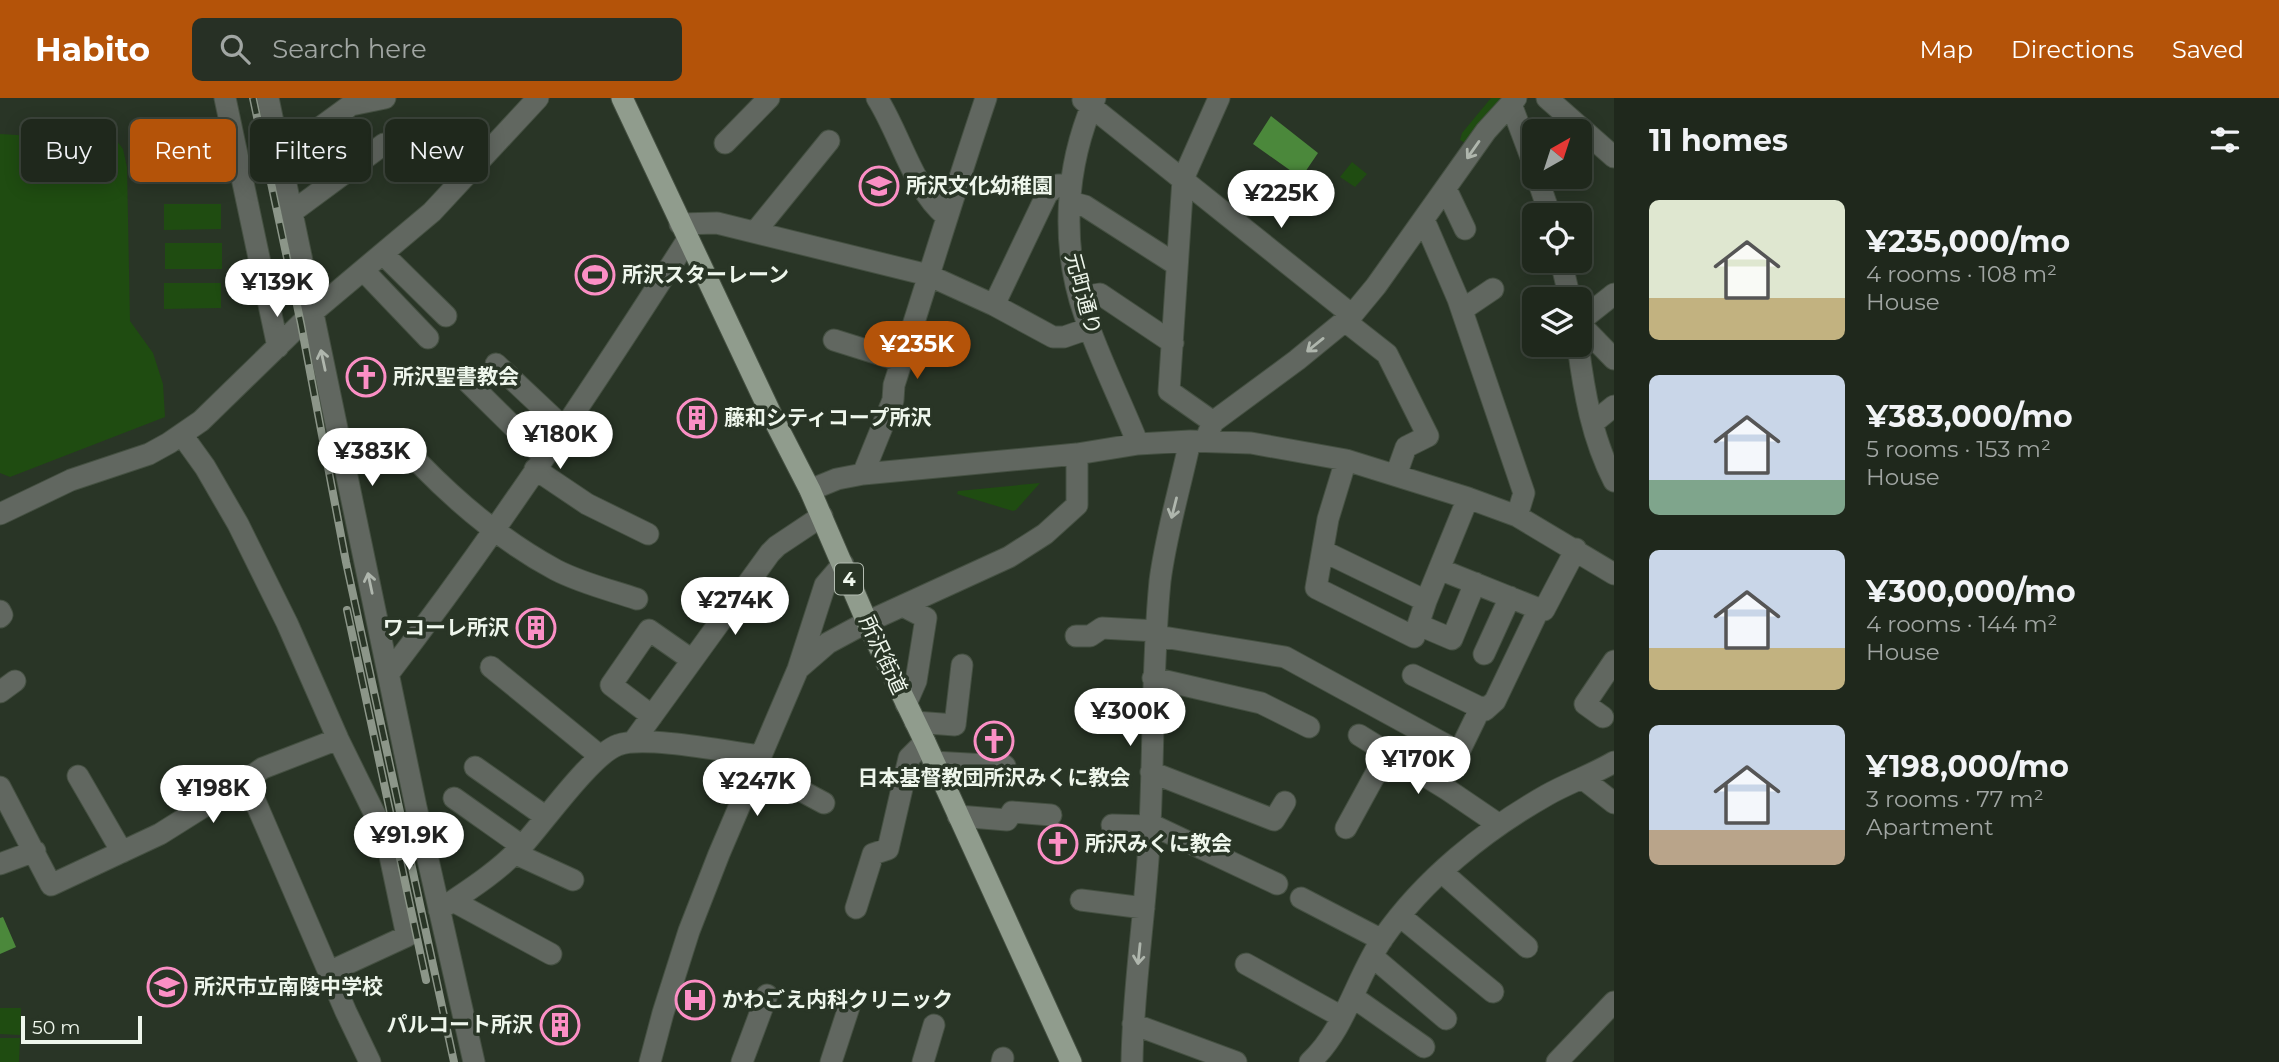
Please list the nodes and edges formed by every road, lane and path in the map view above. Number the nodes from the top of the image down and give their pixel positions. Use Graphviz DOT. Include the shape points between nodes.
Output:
graph roads {
  1 [pos="225,98"];
  2 [pos="268,98"];
  3 [pos="386,98"];
  4 [pos="538,98"];
  5 [pos="622,98"];
  6 [pos="769,98"];
  7 [pos="877,98"];
  8 [pos="986,98"];
  9 [pos="1219,98"];
  10 [pos="1547,98"];
  11 [pos="1089,101"];
  12 [pos="1514,101"];
  13 [pos="350,102"];
  14 [pos="273,119"];
  15 [pos="328,119"];
  16 [pos="1522,127"];
  17 [pos="829,141"];
  18 [pos="724,143"];
  19 [pos="384,144"];
  20 [pos="1614,157"];
  21 [pos="1183,179"];
  22 [pos="286,182"];
  23 [pos="1446,189"];
  24 [pos="1070,193"];
  25 [pos="292,212"];
  26 [pos="946,216"];
  27 [pos="1424,220"];
  28 [pos="1465,229"];
  29 [pos="684,231"];
  30 [pos="755,232"];
  31 [pos="383,254"];
  32 [pos="1177,265"];
  33 [pos="364,271"];
  34 [pos="928,275"];
  35 [pos="1493,289"];
  36 [pos="1614,294"];
  37 [pos="1080,298"];
  38 [pos="994,304"];
  39 [pos="1462,310"];
  40 [pos="313,312"];
  41 [pos="1592,312"];
  42 [pos="446,316"];
  43 [pos="1348,318"];
  44 [pos="1090,328"];
  45 [pos="1592,335"];
  46 [pos="428,338"];
  47 [pos="834,340"];
  48 [pos="1172,343"];
  49 [pos="278,346"];
  50 [pos="1580,357"];
  51 [pos="1614,359"];
  52 [pos="901,361"];
  53 [pos="496,364"];
  54 [pos="468,382"];
  55 [pos="1614,406"];
  56 [pos="1593,423"];
  57 [pos="564,428"];
  58 [pos="182,435"];
  59 [pos="1202,435"];
  60 [pos="1138,444"];
  61 [pos="1077,454"];
  62 [pos="1346,460"];
  63 [pos="540,463"];
  64 [pos="421,465"];
  65 [pos="863,474"];
  66 [pos="1396,475"];
  67 [pos="1614,481"];
  68 [pos="810,490"];
  69 [pos="1468,498"];
  70 [pos="0,514"];
  71 [pos="822,516"];
  72 [pos="1517,516"];
  73 [pos="494,529"];
  74 [pos="648,534"];
  75 [pos="1576,550"];
  76 [pos="1323,551"];
  77 [pos="843,564"];
  78 [pos="1439,569"];
  79 [pos="1614,574"];
  80 [pos="1475,583"];
  81 [pos="1510,597"];
  82 [pos="637,599"];
  83 [pos="1426,601"];
  84 [pos="903,606"];
  85 [pos="1539,609"];
  86 [pos="0,611"];
  87 [pos="0,617"];
  88 [pos="867,622"];
  89 [pos="1419,625"];
  90 [pos="1157,633"];
  91 [pos="1076,636"];
  92 [pos="1484,654"];
  93 [pos="692,660"];
  94 [pos="1614,661"];
  95 [pos="962,664"];
  96 [pos="491,667"];
  97 [pos="798,669"];
  98 [pos="389,673"];
  99 [pos="1413,675"];
  100 [pos="1153,678"];
  101 [pos="1481,707"];
  102 [pos="911,713"];
  103 [pos="652,716"];
  104 [pos="1603,717"];
  105 [pos="1309,727"];
  106 [pos="1418,729"];
  107 [pos="1359,735"];
  108 [pos="338,739"];
  109 [pos="633,742"];
  110 [pos="929,752"];
  111 [pos="1459,752"];
  112 [pos="600,756"];
  113 [pos="1394,757"];
  114 [pos="1614,762"];
  115 [pos="757,764"];
  116 [pos="1004,766"];
  117 [pos="475,767"];
  118 [pos="1151,772"];
  119 [pos="78,776"];
  120 [pos="1582,778"];
  121 [pos="246,780"];
  122 [pos="1438,784"];
  123 [pos="0,787"];
  124 [pos="454,798"];
  125 [pos="1285,802"];
  126 [pos="824,803"];
  127 [pos="1614,803"];
  128 [pos="1051,815"];
  129 [pos="958,816"];
  130 [pos="546,817"];
  131 [pos="1498,824"];
  132 [pos="1112,825"];
  133 [pos="1150,825"];
  134 [pos="1346,828"];
  135 [pos="518,850"];
  136 [pos="35,851"];
  137 [pos="122,852"];
  138 [pos="0,864"];
  139 [pos="1443,873"];
  140 [pos="573,880"];
  141 [pos="1277,884"];
  142 [pos="1301,898"];
  143 [pos="1081,900"];
  144 [pos="446,905"];
  145 [pos="856,908"];
  146 [pos="1144,908"];
  147 [pos="1401,916"];
  148 [pos="1527,947"];
  149 [pos="1377,949"];
  150 [pos="551,954"];
  151 [pos="1247,964"];
  152 [pos="328,972"];
  153 [pos="1493,992"];
  154 [pos="767,995"];
  155 [pos="1353,997"];
  156 [pos="1614,1002"];
  157 [pos="850,1004"];
  158 [pos="1342,1017"];
  159 [pos="1446,1018"];
  160 [pos="1133,1024"];
  161 [pos="934,1025"];
  162 [pos="1424,1047"];
  163 [pos="370,1062"];
  164 [pos="474,1062"];
  165 [pos="650,1062"];
  166 [pos="742,1062"];
  167 [pos="831,1062"];
  168 [pos="923,1062"];
  169 [pos="1071,1062"];
  170 [pos="1132,1062"];
  171 [pos="1236,1062"];
  172 [pos="1310,1062"];
  173 [pos="1557,1062"];
  1 -- 49 [label="street"];
  2 -- 14 [label="street"];
  3 -- 13 [label="street"];
  4 -- 31 [label="street" via="432,212"];
  5 -- 29 [label="main road, 所沢街道 / 4"];
  6 -- 18 [label="street"];
  7 -- 26 [label="street" via="923,187"];
  8 -- 26 [label="street"];
  9 -- 21 [label="street"];
  10 -- 20 [label="street"];
  11 -- 21 [label="street"];
  11 -- 24 [label="street, 元町通り"];
  12 -- 16 [label="street"];
  12 -- 23 [label="street, one-way" via="1486,131"];
  13 -- 15 [label="street"];
  17 -- 30 [label="street"];
  19 -- 25 [label="street"];
  21 -- 32 [label="street"];
  21 -- 43 [label="street"];
  22 -- 25 [label="street"];
  23 -- 27 [label="street"];
  23 -- 28 [label="street"];
  24 -- 32 [label="street"];
  24 -- 37 [label="street, 元町通り" via="1070,247"];
  24 -- 38 [label="street" via="1057,185 1047,194"];
  25 -- 40 [label="street"];
  26 -- 34 [label="street"];
  27 -- 39 [label="street"];
  27 -- 43 [label="street"];
  29 -- 30 [label="street" via="717,223"];
  29 -- 57 [label="street"];
  29 -- 68 [label="main road, 所沢街道 / 4"];
  30 -- 34 [label="street"];
  31 -- 33 [label="street"];
  31 -- 42 [label="street"];
  32 -- 48 [label="street"];
  33 -- 40 [label="street"];
  33 -- 46 [label="street"];
  34 -- 38 [label="street"];
  34 -- 52 [label="street"];
  35 -- 39 [label="street"];
  36 -- 41 [label="street"];
  37 -- 44 [label="street, 元町通り"];
  37 -- 48 [label="street" via="1100,294"];
  38 -- 44 [label="street" via="1053,337"];
  39 -- 72 [label="street" via="1524,493"];
  40 -- 49 [label="street"];
  98 -- 40 [label="street, one-way"];
  43 -- 59 [label="street, one-way"];
  43 -- 66 [label="street" via="1387,354 1427,436 1406,447"];
  44 -- 60 [label="street, 元町通り"];
  45 -- 51 [label="street"];
  47 -- 52 [label="street"];
  48 -- 59 [label="street" via="1169,391"];
  49 -- 58 [label="street"];
  50 -- 56 [label="street"];
  52 -- 65 [label="street" via="893,400"];
  53 -- 57 [label="street"];
  54 -- 63 [label="street"];
  55 -- 56 [label="street"];
  56 -- 67 [label="street"];
  57 -- 63 [label="street"];
  58 -- 70 [label="street" via="149,454 71,480"];
  58 -- 108 [label="street" via="238,524"];
  59 -- 60 [label="street"];
  59 -- 62 [label="street"];
  59 -- 90 [label="street, one-way" via="1167,535"];
  60 -- 61 [label="street"];
  61 -- 65 [label="street"];
  61 -- 84 [label="street" via="1076,505 1045,534 1009,557"];
  62 -- 66 [label="street"];
  62 -- 76 [label="street"];
  63 -- 73 [label="street"];
  63 -- 74 [label="street" via="587,504"];
  64 -- 73 [label="street"];
  65 -- 68 [label="street"];
  66 -- 69 [label="street"];
  68 -- 71 [label="main road, 所沢街道 / 4"];
  69 -- 72 [label="street"];
  69 -- 78 [label="street"];
  71 -- 77 [label="main road, 所沢街道 / 4"];
  71 -- 93 [label="street" via="770,553"];
  72 -- 75 [label="street"];
  73 -- 82 [label="street" via="557,570"];
  73 -- 98 [label="street"];
  75 -- 79 [label="street"];
  75 -- 85 [label="street" via="1544,610"];
  76 -- 83 [label="street"];
  76 -- 89 [label="street" via="1316,588 1414,637"];
  77 -- 88 [label="main road, 所沢街道 / 4"];
  77 -- 97 [label="street" via="825,585"];
  78 -- 80 [label="street"];
  78 -- 83 [label="street"];
  80 -- 81 [label="street"];
  80 -- 89 [label="street" via="1452,639"];
  81 -- 85 [label="street"];
  81 -- 92 [label="street"];
  83 -- 89 [label="street"];
  84 -- 88 [label="street"];
  84 -- 102 [label="street" via="926,618"];
  85 -- 101 [label="street" via="1495,701 1485,710"];
  86 -- 87 [label="street"];
  88 -- 97 [label="street" via="828,643"];
  88 -- 102 [label="main road, 所沢街道 / 4"];
  90 -- 91 [label="street" via="1102,628 1090,636"];
  90 -- 100 [label="street"];
  90 -- 106 [label="street" via="1285,657"];
  93 -- 103 [label="street"];
  93 -- 103 [label="street" via="649,630 611,685"];
  94 -- 104 [label="street" via="1585,704"];
  95 -- 102 [label="street" via="955,726"];
  96 -- 112 [label="street"];
  97 -- 115 [label="street"];
  98 -- 144 [label="street"];
  99 -- 101 [label="street"];
  100 -- 105 [label="street" via="1261,703"];
  100 -- 118 [label="street"];
  101 -- 111 [label="street"];
  102 -- 110 [label="main road, 所沢街道 / 4"];
  103 -- 109 [label="street"];
  106 -- 111 [label="street"];
  106 -- 113 [label="street"];
  107 -- 113 [label="street"];
  108 -- 121 [label="street" via="263,768"];
  108 -- 152 [label="street" via="386,837 407,936"];
  109 -- 112 [label="street"];
  109 -- 115 [label="street"];
  110 -- 116 [label="street"];
  110 -- 129 [label="main road, 所沢街道 / 4"];
  110 -- 145 [label="street" via="909,758 888,849 873,854"];
  111 -- 122 [label="street"];
  112 -- 130 [label="street"];
  113 -- 122 [label="street"];
  113 -- 134 [label="street"];
  114 -- 120 [label="street"];
  115 -- 126 [label="street"];
  115 -- 165 [label="street" via="689,931"];
  117 -- 130 [label="street"];
  118 -- 125 [label="street" via="1273,820"];
  118 -- 133 [label="street"];
  119 -- 137 [label="street"];
  120 -- 127 [label="street"];
  120 -- 131 [label="street"];
  121 -- 137 [label="street" via="160,834"];
  121 -- 152 [label="street"];
  122 -- 131 [label="street"];
  123 -- 136 [label="street"];
  124 -- 135 [label="street"];
  128 -- 129 [label="street" via="1012,812 1007,820"];
  129 -- 169 [label="main road, 所沢街道 / 4"];
  130 -- 135 [label="street"];
  131 -- 139 [label="street"];
  132 -- 133 [label="street"];
  133 -- 141 [label="street"];
  133 -- 146 [label="street"];
  135 -- 140 [label="street"];
  135 -- 144 [label="street" via="484,881"];
  136 -- 137 [label="street" via="51,885"];
  136 -- 138 [label="street"];
  139 -- 147 [label="street"];
  139 -- 148 [label="street"];
  142 -- 149 [label="street"];
  143 -- 146 [label="street"];
  144 -- 150 [label="street"];
  144 -- 164 [label="street"];
  146 -- 160 [label="street, one-way"];
  147 -- 149 [label="street"];
  147 -- 153 [label="street"];
  149 -- 155 [label="street"];
  149 -- 159 [label="street"];
  151 -- 158 [label="street"];
  152 -- 163 [label="street"];
  154 -- 166 [label="street"];
  155 -- 158 [label="street"];
  155 -- 162 [label="street"];
  156 -- 173 [label="street"];
  157 -- 167 [label="street"];
  158 -- 172 [label="street"];
  160 -- 170 [label="street"];
  160 -- 171 [label="street"];
  161 -- 168 [label="street"];
}
